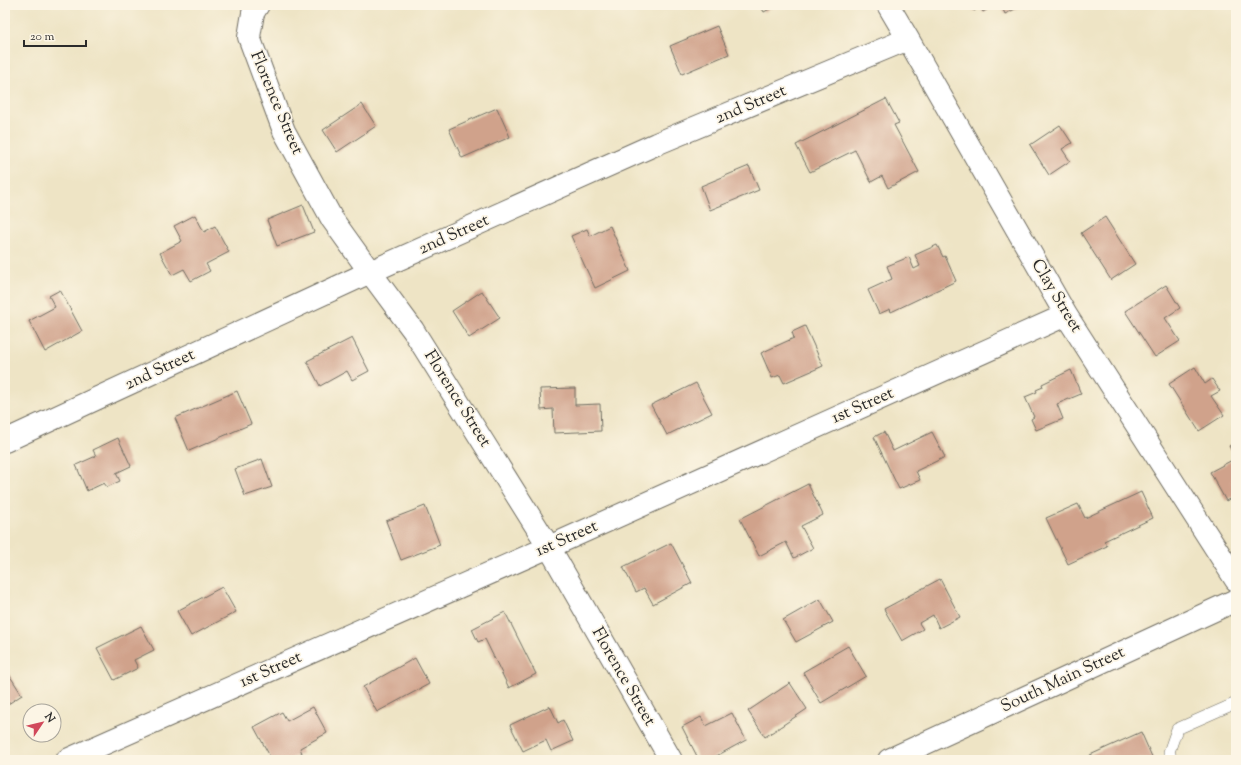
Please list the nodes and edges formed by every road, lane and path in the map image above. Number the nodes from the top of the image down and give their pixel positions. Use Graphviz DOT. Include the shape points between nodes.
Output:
graph roads {
  1 [pos="258,5"];
  2 [pos="888,5"];
  3 [pos="908,39"];
  4 [pos="370,272"];
  5 [pos="1066,315"];
  6 [pos="5,441"];
  7 [pos="549,547"];
  8 [pos="1236,580"];
  9 [pos="1236,600"];
  10 [pos="1236,703"];
  11 [pos="67,760"];
  12 [pos="671,760"];
  13 [pos="889,760"];
  14 [pos="1172,760"];
  1 -- 4 [label="street, Florence Street" via="253,13 248,38 284,131 332,219"];
  2 -- 3 [label="street, Clay Street"];
  3 -- 4 [label="street, 2nd Street" via="656,144"];
  3 -- 5 [label="street, Clay Street"];
  4 -- 6 [label="street, 2nd Street"];
  4 -- 7 [label="street, Florence Street" via="413,330"];
  5 -- 7 [label="street, 1st Street"];
  5 -- 8 [label="street, Clay Street"];
  7 -- 11 [label="street, 1st Street"];
  7 -- 12 [label="street, Florence Street"];
  9 -- 13 [label="street, South Main Street"];
  10 -- 14 [label="lane" via="1177,729 1168,752"];
}
